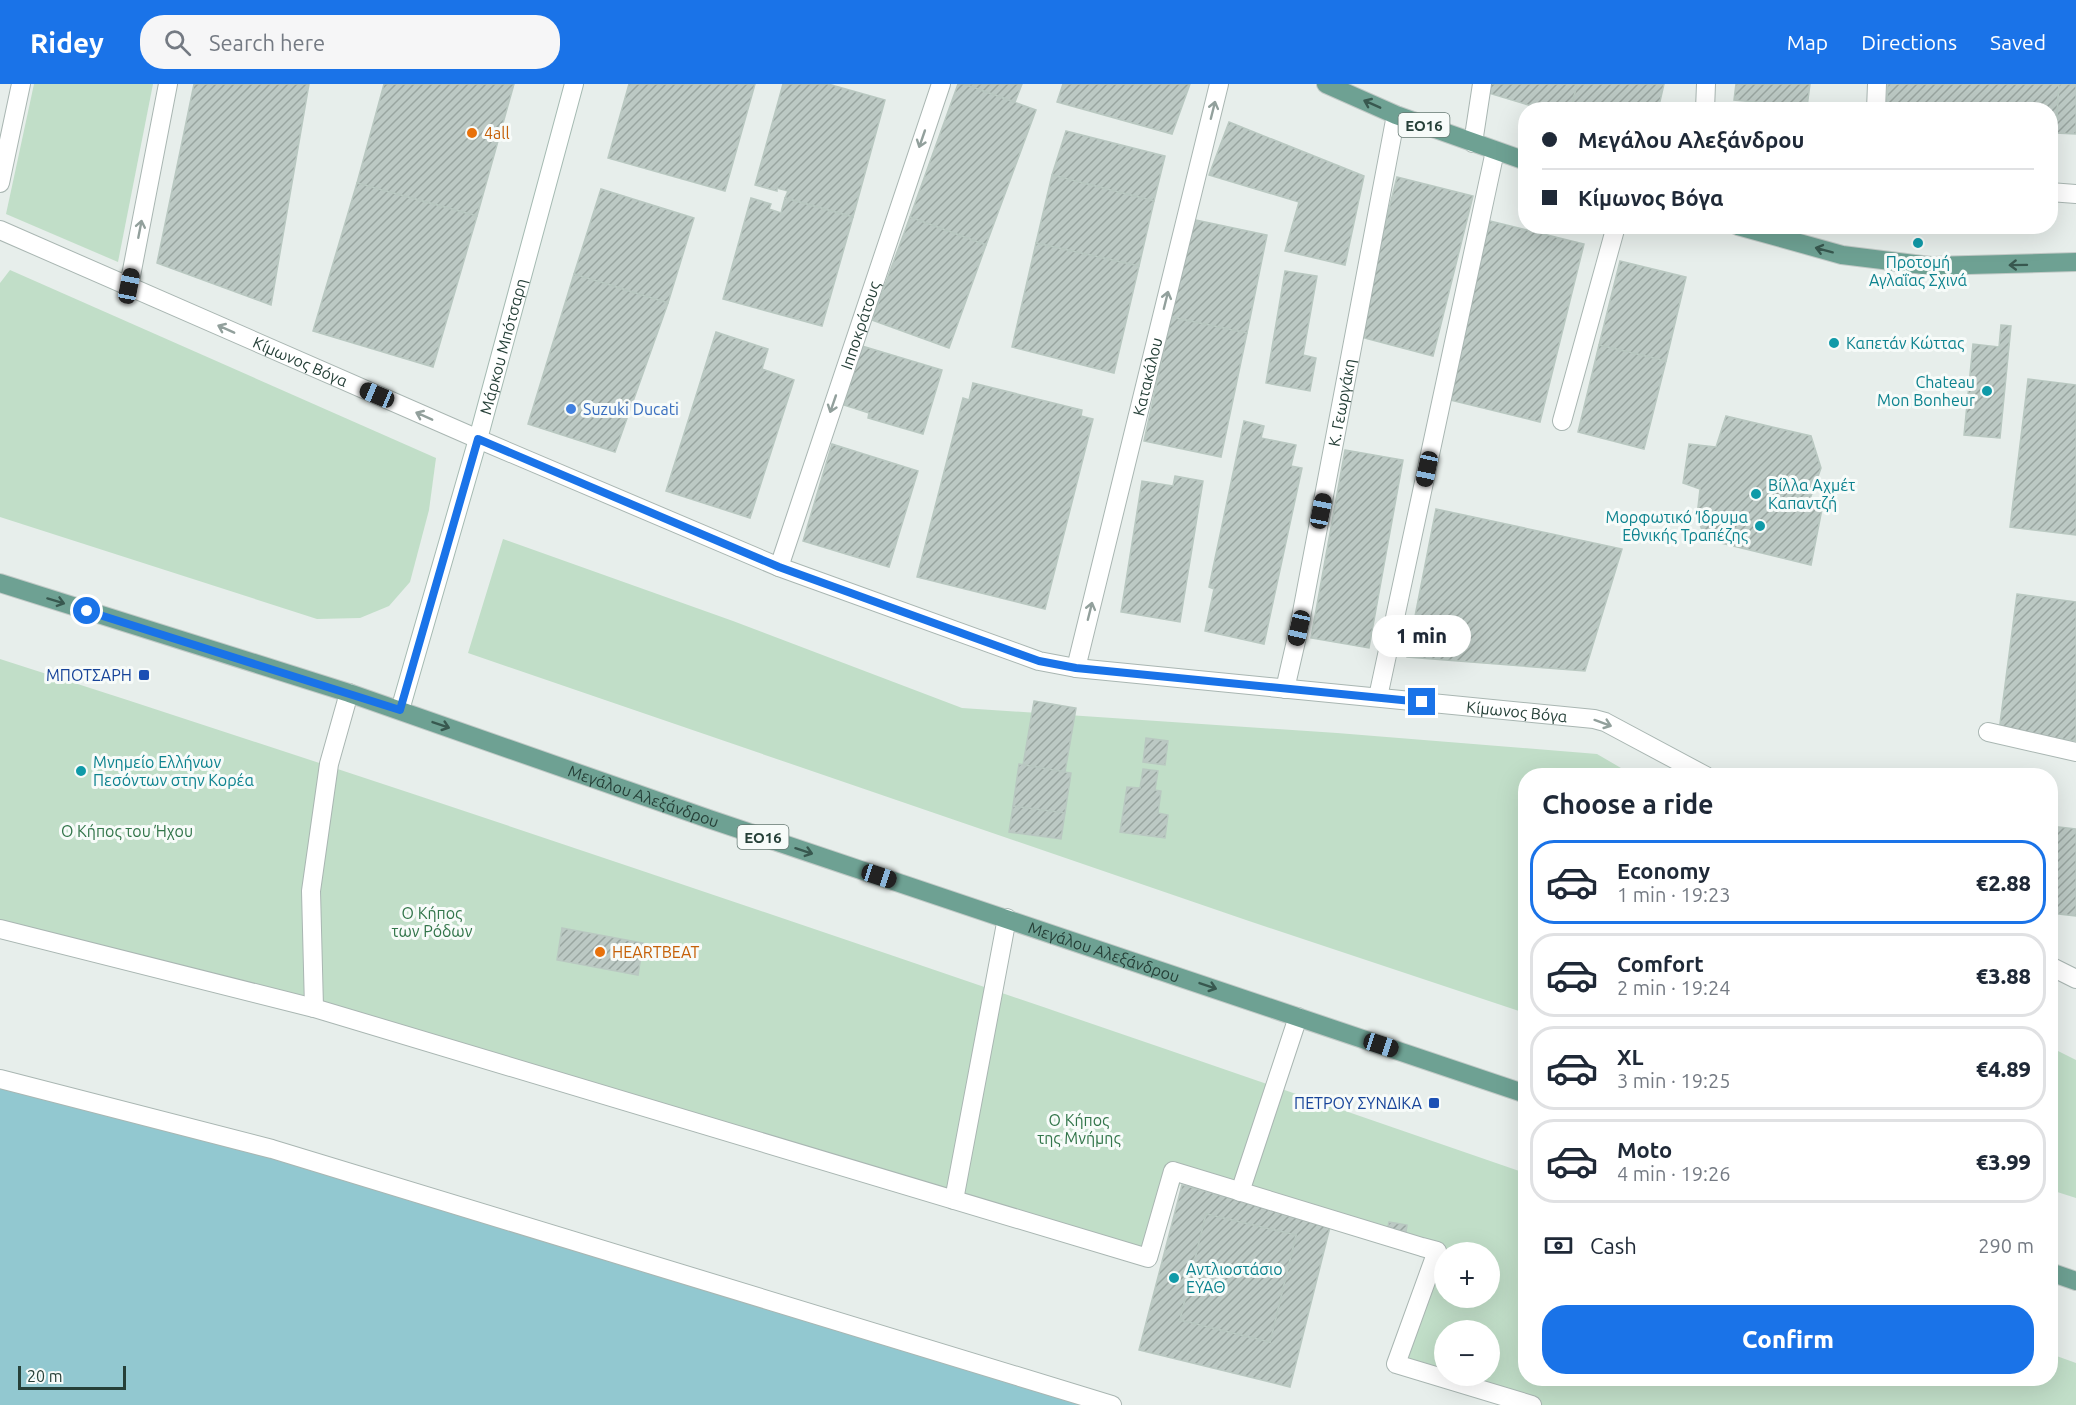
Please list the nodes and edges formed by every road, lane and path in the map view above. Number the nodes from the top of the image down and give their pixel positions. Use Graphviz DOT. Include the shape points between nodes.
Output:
graph roads {
  1 [pos="21,84"];
  2 [pos="168,84"];
  3 [pos="574,84"];
  4 [pos="941,84"];
  5 [pos="1220,84"];
  6 [pos="1326,84"];
  7 [pos="1482,84"];
  8 [pos="1706,84"];
  9 [pos="1877,84"];
  10 [pos="1705,102"];
  11 [pos="1876,102"];
  12 [pos="1396,115"];
  13 [pos="1473,143"];
  14 [pos="4,145"];
  15 [pos="1495,151"];
  16 [pos="1518,158"];
  17 [pos="0,183"];
  18 [pos="2058,193"];
  19 [pos="2076,194"];
  20 [pos="0,230"];
  21 [pos="1614,234"];
  22 [pos="1767,234"];
  23 [pos="2076,262"];
  24 [pos="129,286"];
  25 [pos="1562,421"];
  26 [pos="478,439"];
  27 [pos="779,567"];
  28 [pos="0,583"];
  29 [pos="1076,668"];
  30 [pos="1285,689"];
  31 [pos="349,693"];
  32 [pos="1378,697"];
  33 [pos="400,710"];
  34 [pos="1988,732"];
  35 [pos="2076,752"];
  36 [pos="1691,768"];
  37 [pos="1007,918"];
  38 [pos="0,929"];
  39 [pos="2058,970"];
  40 [pos="2076,979"];
  41 [pos="314,1008"];
  42 [pos="1298,1017"];
  43 [pos="0,1079"];
  44 [pos="1518,1091"];
  45 [pos="1240,1192"];
  46 [pos="954,1200"];
  47 [pos="2058,1275"];
  48 [pos="2076,1281"];
  49 [pos="1112,1405"];
  50 [pos="1532,1405"];
  1 -- 14 [label="street"];
  24 -- 2 [label="street, one-way"];
  3 -- 26 [label="street, Μάρκου Μπότσαρη"];
  4 -- 27 [label="street, Ιπποκράτους, one-way"];
  29 -- 5 [label="street, Κατακάλου, one-way"];
  12 -- 6 [label="main road, ΕΟ16, one-way"];
  7 -- 13 [label="street"];
  8 -- 10 [label="street"];
  9 -- 11 [label="street"];
  12 -- 13 [label="main road, ΕΟ16"];
  12 -- 30 [label="street, Κ. Γεωργάκη"];
  13 -- 15 [label="main road, ΕΟ16"];
  14 -- 17 [label="street"];
  15 -- 16 [label="main road, ΕΟ16"];
  15 -- 32 [label="street"];
  18 -- 19 [label="street"];
  20 -- 24 [label="street, Κίμωνος Βόγα"];
  21 -- 25 [label="street"];
  23 -- 22 [label="main road, one-way" via="1931,266 1842,255"];
  26 -- 24 [label="street, Κίμωνος Βόγα, one-way"];
  26 -- 27 [label="street, Κίμωνος Βόγα"];
  26 -- 33 [label="street, Μάρκου Μπότσαρη"];
  27 -- 29 [label="street, Κίμωνος Βόγα" via="1039,661"];
  28 -- 31 [label="main road, Μεγάλου Αλεξάνδρου / ΕΟ16, one-way"];
  29 -- 30 [label="street, Κίμωνος Βόγα"];
  30 -- 32 [label="street, Κίμωνος Βόγα"];
  31 -- 33 [label="main road, Μεγάλου Αλεξάνδρου / ΕΟ16"];
  31 -- 41 [label="street" via="329,764 311,891"];
  32 -- 36 [label="street, Κίμωνος Βόγα, one-way" via="1600,720"];
  33 -- 37 [label="main road, Μεγάλου Αλεξάνδρου / ΕΟ16, one-way"];
  34 -- 35 [label="street"];
  37 -- 42 [label="main road, Μεγάλου Αλεξάνδρου / ΕΟ16, one-way"];
  37 -- 46 [label="street"];
  38 -- 41 [label="street"];
  39 -- 40 [label="street"];
  41 -- 46 [label="street"];
  42 -- 44 [label="main road, Μεγάλου Αλεξάνδρου / ΕΟ16"];
  42 -- 45 [label="street"];
  43 -- 49 [label="street" via="272,1149"];
  45 -- 46 [label="street" via="1173,1171 1148,1258"];
  45 -- 50 [label="street" via="1437,1251 1396,1365"];
  47 -- 48 [label="main road"];
}
